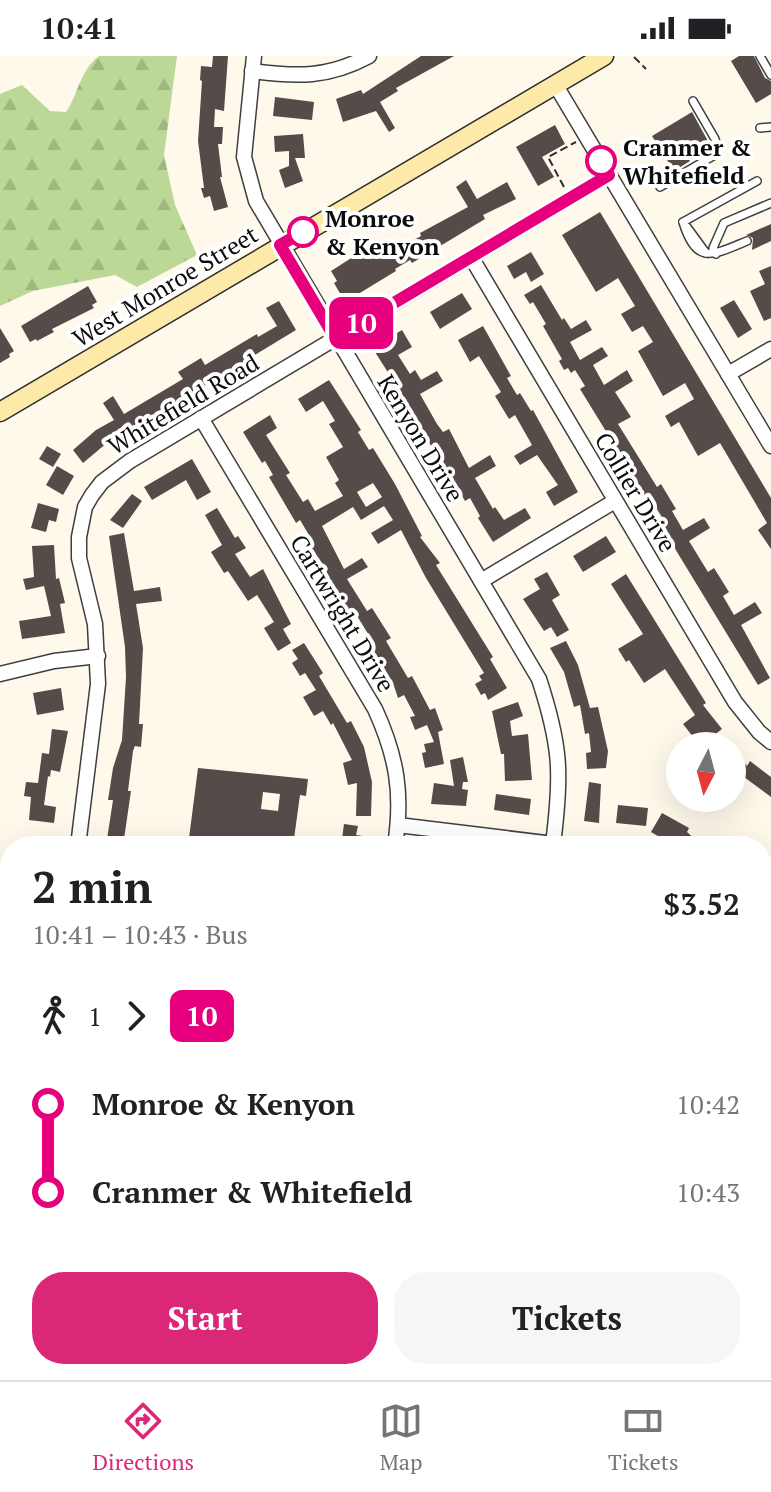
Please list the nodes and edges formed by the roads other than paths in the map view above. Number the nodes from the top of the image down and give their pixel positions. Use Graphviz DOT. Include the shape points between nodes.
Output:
graph roads {
  1 [pos="369,56"];
  2 [pos="604,56"];
  3 [pos="760,56"];
  4 [pos="253,64"];
  5 [pos="771,75"];
  6 [pos="555,84"];
  7 [pos="693,101"];
  8 [pos="609,175"];
  9 [pos="757,181"];
  10 [pos="660,187"];
  11 [pos="769,202"];
  12 [pos="747,241"];
  13 [pos="280,245"];
  14 [pos="711,254"];
  15 [pos="471,257"];
  16 [pos="335,338"];
  17 [pos="771,349"];
  18 [pos="728,374"];
  19 [pos="0,412"];
  20 [pos="201,418"];
  21 [pos="771,446"];
  22 [pos="615,501"];
  23 [pos="481,581"];
  24 [pos="98,656"];
  25 [pos="0,674"];
  26 [pos="771,742"];
  27 [pos="398,825"];
  28 [pos="79,836"];
  29 [pos="396,836"];
  30 [pos="488,836"];
  31 [pos="554,836"];
  1 -- 4 [label="street" via="305,77"];
  2 -- 6 [label="street, West Monroe Street"];
  3 -- 5 [label="lane"];
  4 -- 13 [label="street, Kenyon Drive" via="244,157 256,201"];
  6 -- 8 [label="street"];
  6 -- 13 [label="street, West Monroe Street"];
  7 -- 10 [label="lane" via="717,146 713,156"];
  8 -- 15 [label="street, Whitefield Road"];
  8 -- 18 [label="street"];
  9 -- 14 [label="lane" via="683,222"];
  11 -- 14 [label="lane" via="724,223"];
  12 -- 14 [label="lane"];
  13 -- 16 [label="street, Kenyon Drive"];
  13 -- 19 [label="street, West Monroe Street"];
  15 -- 16 [label="street, Whitefield Road"];
  15 -- 22 [label="street, Collier Drive"];
  16 -- 20 [label="street, Whitefield Road"];
  16 -- 23 [label="street, Kenyon Drive"];
  17 -- 18 [label="street"];
  18 -- 21 [label="street"];
  20 -- 24 [label="street, Whitefield Road" via="115,470 85,507 79,558"];
  20 -- 27 [label="street, Cartwright Drive" via="375,709 389,738 398,779"];
  22 -- 23 [label="street"];
  22 -- 26 [label="street, Collier Drive" via="735,702"];
  23 -- 31 [label="street, Kenyon Drive" via="539,679 551,717 560,770"];
  24 -- 25 [label="street"];
  24 -- 28 [label="street, Whitefield Road" via="98,698"];
  27 -- 29 [label="street, Cartwright Drive"];
  27 -- 30 [label="street"];
}
